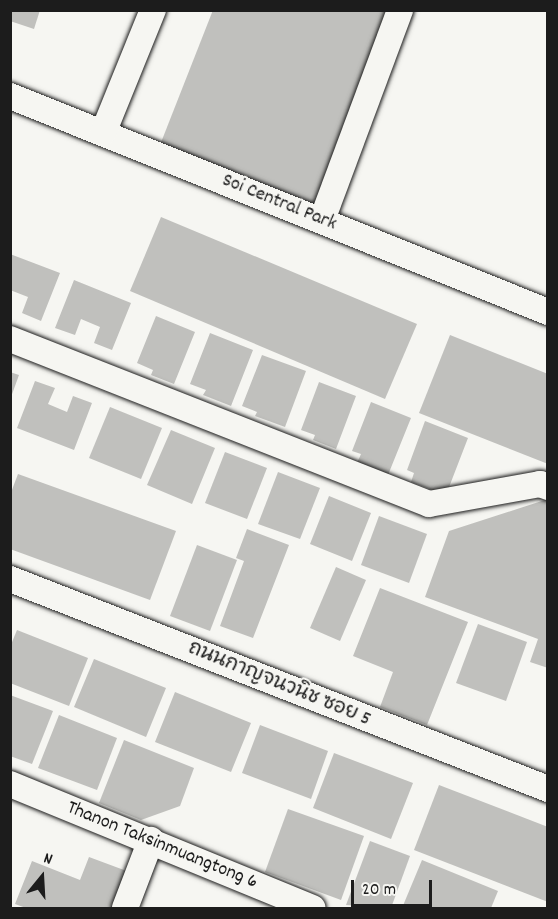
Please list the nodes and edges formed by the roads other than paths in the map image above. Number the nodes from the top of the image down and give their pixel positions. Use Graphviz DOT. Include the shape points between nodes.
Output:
graph roads {
  1 [pos="153,10"];
  2 [pos="400,10"];
  3 [pos="10,96"];
  4 [pos="103,133"];
  5 [pos="322,220"];
  6 [pos="548,312"];
  7 [pos="10,339"];
  8 [pos="548,487"];
  9 [pos="10,579"];
  10 [pos="10,784"];
  11 [pos="548,789"];
  12 [pos="151,840"];
  13 [pos="125,909"];
  14 [pos="313,909"];
  1 -- 4 [label="street"];
  2 -- 5 [label="street"];
  3 -- 4 [label="street, Soi Central Park"];
  4 -- 5 [label="street, Soi Central Park"];
  5 -- 6 [label="street, Soi Central Park"];
  7 -- 8 [label="street" via="429,504 540,484"];
  9 -- 11 [label="street, ถนนกาญจนวนิช ซอย 5"];
  10 -- 12 [label="street, Thanon Taksinmuangtong 6"];
  12 -- 13 [label="street"];
  12 -- 14 [label="street, Thanon Taksinmuangtong 6"];
}
